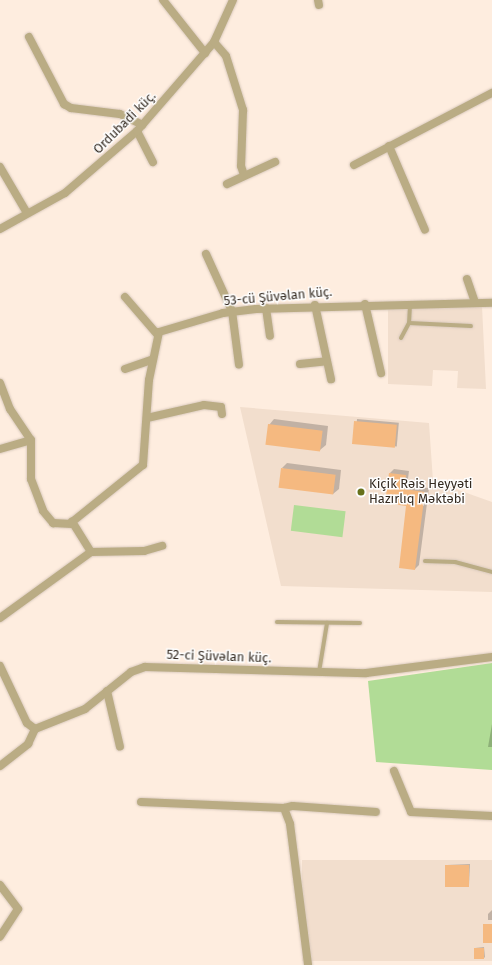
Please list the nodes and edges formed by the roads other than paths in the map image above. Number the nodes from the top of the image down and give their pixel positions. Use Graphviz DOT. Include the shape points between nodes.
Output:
graph roads {
  1 [pos="233,0"];
  2 [pos="168,2"];
  3 [pos="29,37"];
  4 [pos="214,42"];
  5 [pos="205,53"];
  6 [pos="492,93"];
  7 [pos="140,128"];
  8 [pos="389,146"];
  9 [pos="153,162"];
  10 [pos="275,162"];
  11 [pos="354,165"];
  12 [pos="0,167"];
  13 [pos="244,175"];
  14 [pos="227,184"];
  15 [pos="27,213"];
  16 [pos="0,229"];
  17 [pos="425,230"];
  18 [pos="206,254"];
  19 [pos="467,279"];
  20 [pos="125,297"];
  21 [pos="475,302"];
  22 [pos="492,303"];
  23 [pos="365,304"];
  24 [pos="315,305"];
  25 [pos="410,305"];
  26 [pos="266,308"];
  27 [pos="232,312"];
  28 [pos="409,323"];
  29 [pos="471,326"];
  30 [pos="157,334"];
  31 [pos="270,336"];
  32 [pos="401,338"];
  33 [pos="151,360"];
  34 [pos="327,361"];
  35 [pos="300,364"];
  36 [pos="239,365"];
  37 [pos="125,369"];
  38 [pos="382,373"];
  39 [pos="331,379"];
  40 [pos="0,383"];
  41 [pos="222,414"];
  42 [pos="147,418"];
  43 [pos="31,440"];
  44 [pos="0,449"];
  45 [pos="72,524"];
  46 [pos="162,546"];
  47 [pos="91,552"];
  48 [pos="425,561"];
  49 [pos="492,572"];
  50 [pos="0,618"];
  51 [pos="277,622"];
  52 [pos="327,623"];
  53 [pos="360,623"];
  54 [pos="492,657"];
  55 [pos="0,666"];
  56 [pos="319,672"];
  57 [pos="107,691"];
  58 [pos="35,729"];
  59 [pos="120,747"];
  60 [pos="0,766"];
  61 [pos="394,771"];
  62 [pos="141,802"];
  63 [pos="284,808"];
  64 [pos="376,812"];
  65 [pos="492,816"];
  66 [pos="0,885"];
  67 [pos="0,937"];
  68 [pos="308,965"];
  1 -- 4 [label="street, Ordubadi küç."];
  2 -- 5 [label="street"];
  3 -- 7 [label="street" via="64,104 120,114"];
  4 -- 5 [label="street, Ordubadi küç."];
  4 -- 13 [label="street" via="226,56 243,110 241,166"];
  5 -- 7 [label="street, Ordubadi küç."];
  6 -- 8 [label="street"];
  7 -- 9 [label="street"];
  7 -- 15 [label="street, Ordubadi küç." via="77,184"];
  8 -- 11 [label="street"];
  8 -- 17 [label="street"];
  10 -- 13 [label="street"];
  12 -- 15 [label="street"];
  13 -- 14 [label="street"];
  15 -- 16 [label="street, Ordubadi küç."];
  18 -- 27 [label="street"];
  19 -- 21 [label="street"];
  20 -- 30 [label="street"];
  21 -- 22 [label="street, 53-cü Şüvəlan küç."];
  21 -- 25 [label="street, 53-cü Şüvəlan küç."];
  23 -- 24 [label="street, 53-cü Şüvəlan küç."];
  23 -- 25 [label="street, 53-cü Şüvəlan küç."];
  23 -- 38 [label="street"];
  24 -- 26 [label="street, 53-cü Şüvəlan küç."];
  24 -- 34 [label="street"];
  25 -- 28 [label="lane"];
  26 -- 27 [label="street, 53-cü Şüvəlan küç."];
  26 -- 31 [label="street"];
  27 -- 30 [label="street, 53-cü Şüvəlan küç."];
  27 -- 36 [label="street"];
  28 -- 29 [label="lane"];
  28 -- 32 [label="lane"];
  30 -- 33 [label="street"];
  33 -- 37 [label="street"];
  33 -- 42 [label="street"];
  34 -- 35 [label="street"];
  34 -- 39 [label="street"];
  40 -- 43 [label="street" via="10,409"];
  41 -- 42 [label="street" via="221,407 204,405"];
  42 -- 45 [label="street" via="143,465"];
  43 -- 44 [label="street"];
  43 -- 45 [label="street" via="31,479 43,511 53,523"];
  45 -- 47 [label="street" via="89,544"];
  46 -- 47 [label="street" via="144,551"];
  47 -- 50 [label="street"];
  48 -- 49 [label="lane" via="455,562"];
  51 -- 52 [label="lane"];
  52 -- 53 [label="lane"];
  52 -- 56 [label="lane"];
  54 -- 56 [label="street, 52-ci Şüvəlan küç." via="374,672"];
  55 -- 58 [label="street" via="28,722"];
  56 -- 57 [label="street, 52-ci Şüvəlan küç." via="145,667 131,672"];
  57 -- 58 [label="street, 52-ci Şüvəlan küç." via="85,709"];
  57 -- 59 [label="street"];
  58 -- 60 [label="street" via="28,744"];
  61 -- 65 [label="street" via="410,812"];
  62 -- 63 [label="street"];
  63 -- 64 [label="street" via="293,806"];
  63 -- 68 [label="street" via="290,824"];
  66 -- 67 [label="street" via="18,909"];
}
